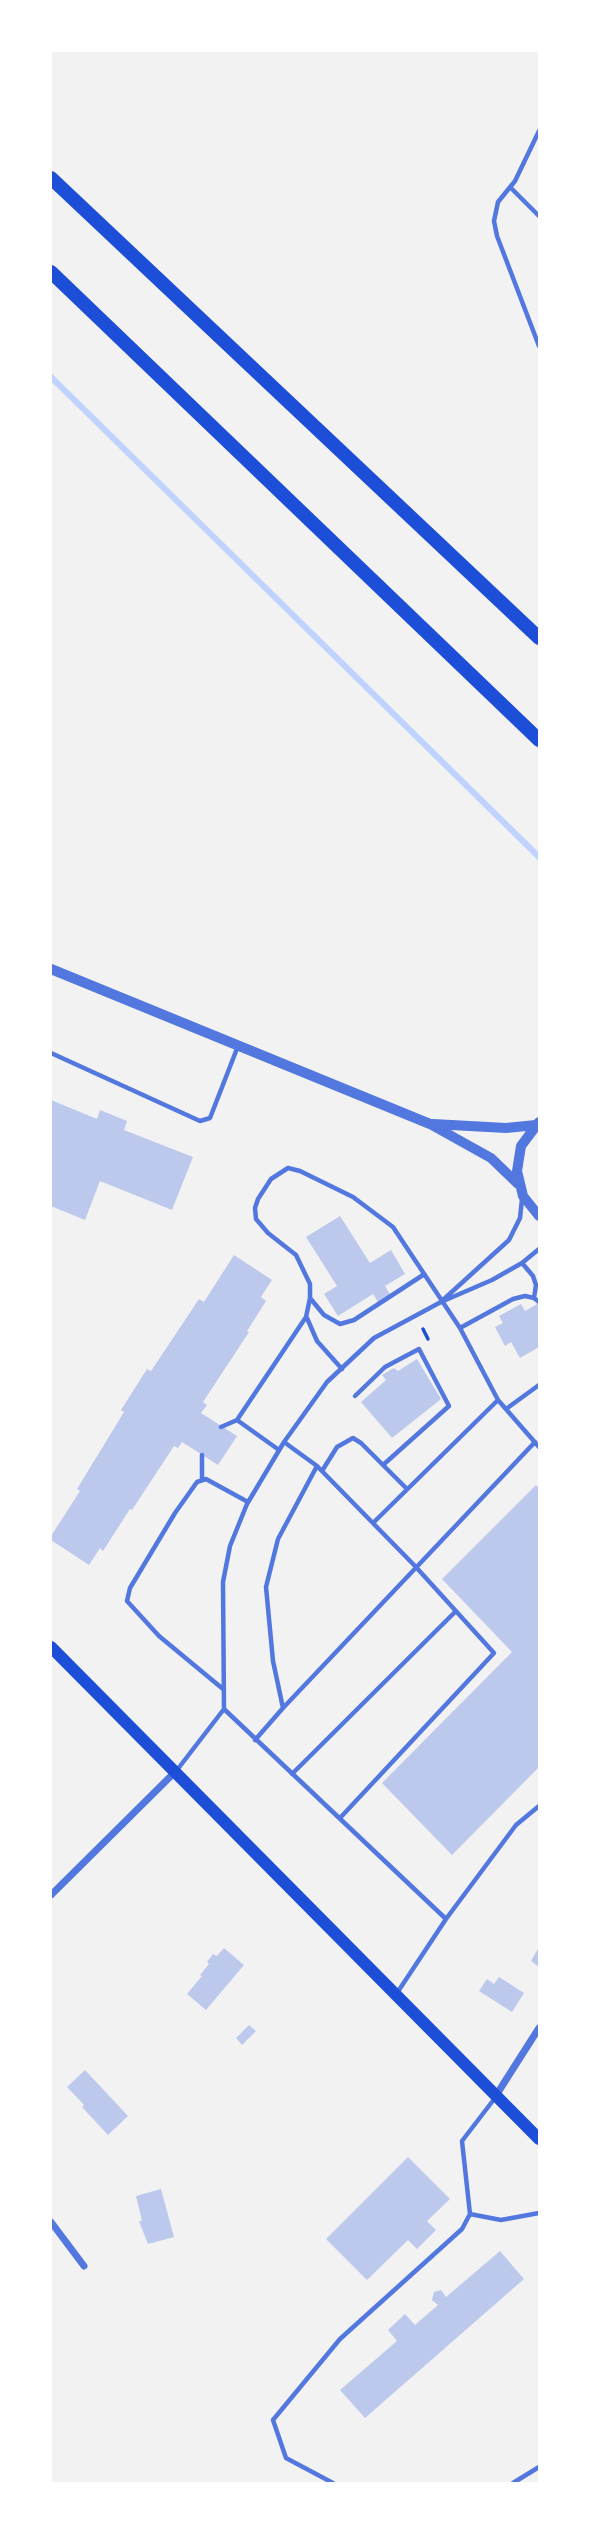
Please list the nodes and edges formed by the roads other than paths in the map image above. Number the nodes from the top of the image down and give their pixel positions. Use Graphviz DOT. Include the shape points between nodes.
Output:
graph roads {
  1 [pos="539,131"];
  2 [pos="51,178"];
  3 [pos="510,187"];
  4 [pos="539,216"];
  5 [pos="51,272"];
  6 [pos="539,346"];
  7 [pos="539,638"];
  8 [pos="539,740"];
  9 [pos="51,969"];
  10 [pos="238,1046"];
  11 [pos="51,1053"];
  12 [pos="430,1124"];
  13 [pos="538,1124"];
  14 [pos="518,1184"];
  15 [pos="523,1196"];
  16 [pos="539,1216"];
  17 [pos="539,1249"];
  18 [pos="522,1263"];
  19 [pos="423,1275"];
  20 [pos="534,1297"];
  21 [pos="310,1298"];
  22 [pos="441,1302"];
  23 [pos="539,1302"];
  24 [pos="306,1318"];
  25 [pos="460,1328"];
  26 [pos="342,1369"];
  27 [pos="539,1385"];
  28 [pos="355,1396"];
  29 [pos="498,1400"];
  30 [pos="506,1409"];
  31 [pos="237,1420"];
  32 [pos="221,1427"];
  33 [pos="284,1442"];
  34 [pos="535,1442"];
  35 [pos="539,1447"];
  36 [pos="279,1450"];
  37 [pos="202,1455"];
  38 [pos="383,1465"];
  39 [pos="317,1466"];
  40 [pos="322,1471"];
  41 [pos="202,1480"];
  42 [pos="407,1489"];
  43 [pos="248,1502"];
  44 [pos="373,1523"];
  45 [pos="415,1566"];
  46 [pos="456,1611"];
  47 [pos="51,1647"];
  48 [pos="223,1690"];
  49 [pos="282,1707"];
  50 [pos="224,1709"];
  51 [pos="255,1740"];
  52 [pos="174,1773"];
  53 [pos="292,1774"];
  54 [pos="539,1806"];
  55 [pos="340,1818"];
  56 [pos="51,1895"];
  57 [pos="446,1919"];
  58 [pos="397,1994"];
  59 [pos="539,2028"];
  60 [pos="495,2097"];
  61 [pos="539,2139"];
  62 [pos="539,2213"];
  63 [pos="470,2214"];
  64 [pos="51,2222"];
  65 [pos="84,2266"];
  66 [pos="539,2468"];
  67 [pos="332,2483"];
  68 [pos="513,2483"];
  1 -- 3 [label="lane"];
  2 -- 7 [label="highway"];
  3 -- 4 [label="lane"];
  3 -- 6 [label="lane" via="498,202 494,221"];
  5 -- 8 [label="highway"];
  9 -- 10 [label="street"];
  10 -- 11 [label="lane" via="210,1118 200,1121"];
  10 -- 12 [label="street"];
  12 -- 13 [label="street" via="506,1128"];
  12 -- 14 [label="street" via="491,1158"];
  13 -- 14 [label="street" via="521,1146"];
  14 -- 15 [label="street"];
  15 -- 16 [label="street"];
  15 -- 22 [label="lane" via="520,1218 509,1240"];
  17 -- 18 [label="lane"];
  18 -- 20 [label="lane" via="533,1276"];
  18 -- 22 [label="lane"];
  19 -- 21 [label="lane" via="354,1320 340,1324 324,1315"];
  19 -- 21 [label="lane" via="393,1227 353,1197 288,1168 271,1180 258,1199 256,1219 296,1255 310,1284"];
  19 -- 22 [label="lane"];
  20 -- 23 [label="lane"];
  20 -- 25 [label="lane" via="513,1299"];
  21 -- 24 [label="lane"];
  22 -- 25 [label="lane"];
  22 -- 26 [label="lane" via="374,1338"];
  24 -- 26 [label="lane" via="317,1341"];
  24 -- 31 [label="lane"];
  25 -- 29 [label="lane"];
  26 -- 33 [label="lane" via="327,1382"];
  27 -- 30 [label="lane"];
  28 -- 38 [label="lane" via="385,1367 419,1349 449,1406"];
  29 -- 30 [label="lane"];
  29 -- 42 [label="lane"];
  30 -- 34 [label="lane"];
  31 -- 32 [label="lane"];
  31 -- 36 [label="lane"];
  33 -- 36 [label="lane"];
  33 -- 39 [label="lane"];
  34 -- 35 [label="lane"];
  34 -- 45 [label="lane"];
  36 -- 43 [label="lane"];
  37 -- 41 [label="lane"];
  38 -- 40 [label="lane" via="353,1438 337,1447"];
  38 -- 42 [label="lane"];
  39 -- 40 [label="lane"];
  39 -- 49 [label="lane" via="278,1539 266,1587"];
  40 -- 44 [label="lane"];
  41 -- 43 [label="lane"];
  41 -- 48 [label="lane" via="174,1513 127,1601 159,1636"];
  42 -- 44 [label="lane"];
  43 -- 48 [label="lane" via="230,1546 223,1582"];
  44 -- 45 [label="lane"];
  45 -- 46 [label="lane"];
  45 -- 49 [label="lane"];
  46 -- 53 [label="lane"];
  46 -- 55 [label="lane" via="494,1653"];
  47 -- 52 [label="main road"];
  48 -- 50 [label="lane"];
  49 -- 51 [label="lane"];
  50 -- 51 [label="lane"];
  50 -- 52 [label="lane"];
  51 -- 53 [label="lane"];
  52 -- 56 [label="street"];
  52 -- 58 [label="main road"];
  53 -- 55 [label="lane"];
  54 -- 57 [label="lane" via="516,1825"];
  55 -- 57 [label="lane"];
  57 -- 58 [label="lane"];
  58 -- 60 [label="main road"];
  59 -- 60 [label="street"];
  60 -- 61 [label="main road"];
  60 -- 63 [label="lane" via="462,2141"];
  62 -- 63 [label="lane" via="501,2220"];
  63 -- 67 [label="lane" via="461,2229 340,2339 273,2420 286,2458"];
  64 -- 65 [label="street"];
  66 -- 68 [label="lane"];
}
